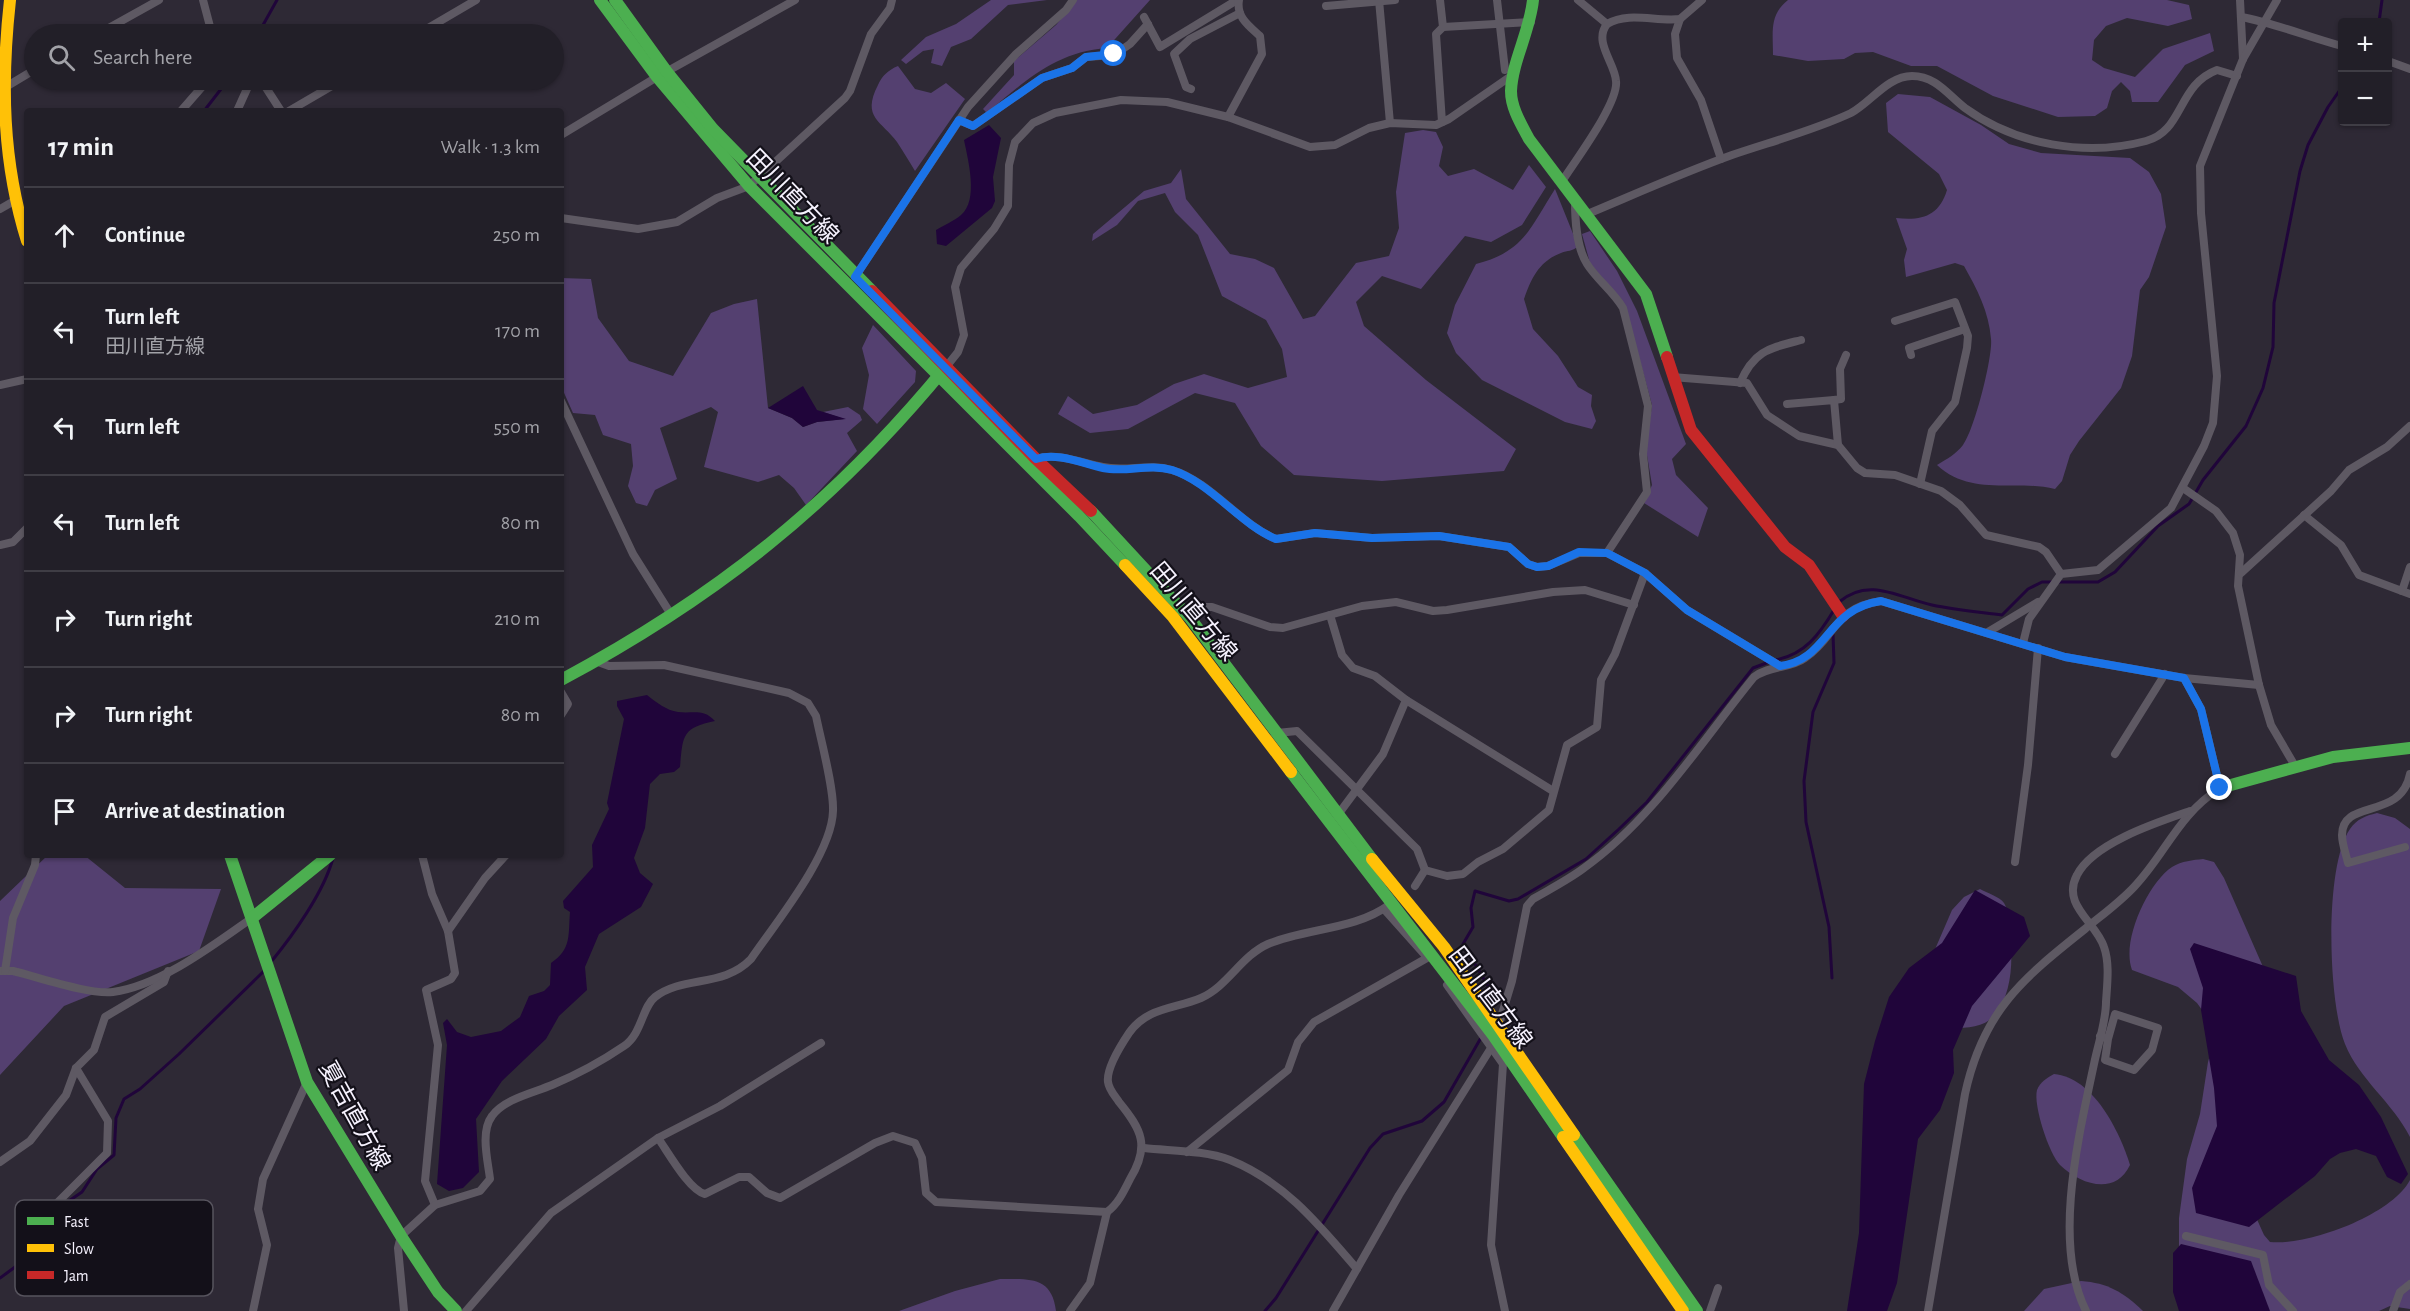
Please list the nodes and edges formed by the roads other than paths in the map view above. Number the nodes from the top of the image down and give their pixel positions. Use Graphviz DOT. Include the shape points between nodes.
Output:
graph roads {
  1 [pos="10,0"];
  2 [pos="159,0"];
  3 [pos="203,0"];
  4 [pos="476,0"];
  5 [pos="600,0"];
  6 [pos="615,0"];
  7 [pos="795,0"];
  8 [pos="892,0"];
  9 [pos="1073,0"];
  10 [pos="1238,0"];
  11 [pos="1395,0"];
  12 [pos="1440,0"];
  13 [pos="1497,0"];
  14 [pos="1533,0"];
  15 [pos="1578,0"];
  16 [pos="1702,0"];
  17 [pos="2240,0"];
  18 [pos="2277,0"];
  19 [pos="1379,1"];
  20 [pos="1326,6"];
  21 [pos="1240,13"];
  22 [pos="2241,17"];
  23 [pos="1680,19"];
  24 [pos="1500,22"];
  25 [pos="1531,22"];
  26 [pos="2266,22"];
  27 [pos="116,24"];
  28 [pos="209,24"];
  29 [pos="435,24"];
  30 [pos="1607,24"];
  31 [pos="1443,27"];
  32 [pos="3,45"];
  33 [pos="2338,45"];
  34 [pos="2243,59"];
  35 [pos="2392,62"];
  36 [pos="2410,69"];
  37 [pos="1509,72"];
  38 [pos="662,75"];
  39 [pos="24,76"];
  40 [pos="2237,76"];
  41 [pos="4,88"];
  42 [pos="1191,89"];
  43 [pos="199,90"];
  44 [pos="246,90"];
  45 [pos="267,90"];
  46 [pos="325,90"];
  47 [pos="184,108"];
  48 [pos="238,108"];
  49 [pos="278,108"];
  50 [pos="294,108"];
  51 [pos="1228,117"];
  52 [pos="959,120"];
  53 [pos="1442,122"];
  54 [pos="1390,123"];
  55 [pos="564,133"];
  56 [pos="1720,159"];
  57 [pos="760,177"];
  58 [pos="1560,183"];
  59 [pos="749,186"];
  60 [pos="1575,199"];
  61 [pos="14,201"];
  62 [pos="0,209"];
  63 [pos="1585,215"];
  64 [pos="564,218"];
  65 [pos="24,232"];
  66 [pos="855,277"];
  67 [pos="1895,321"];
  68 [pos="1965,329"];
  69 [pos="1801,340"];
  70 [pos="1846,355"];
  71 [pos="1911,355"];
  72 [pos="942,372"];
  73 [pos="1672,377"];
  74 [pos="24,380"];
  75 [pos="1740,382"];
  76 [pos="0,385"];
  77 [pos="1834,400"];
  78 [pos="1787,404"];
  79 [pos="564,407"];
  80 [pos="2410,426"];
  81 [pos="1838,445"];
  82 [pos="1036,459"];
  83 [pos="1920,484"];
  84 [pos="2186,490"];
  85 [pos="2304,515"];
  86 [pos="24,531"];
  87 [pos="0,545"];
  88 [pos="1607,553"];
  89 [pos="2410,567"];
  90 [pos="1645,573"];
  91 [pos="2241,573"];
  92 [pos="2060,575"];
  93 [pos="2406,592"];
  94 [pos="2043,599"];
  95 [pos="1634,605"];
  96 [pos="1842,614"];
  97 [pos="1330,615"];
  98 [pos="672,616"];
  99 [pos="1190,618"];
  100 [pos="1988,632"];
  101 [pos="2023,644"];
  102 [pos="2038,648"];
  103 [pos="598,662"];
  104 [pos="1780,666"];
  105 [pos="2165,674"];
  106 [pos="2184,678"];
  107 [pos="564,679"];
  108 [pos="2259,685"];
  109 [pos="564,697"];
  110 [pos="1406,700"];
  111 [pos="564,710"];
  112 [pos="1276,734"];
  113 [pos="2410,748"];
  114 [pos="2115,754"];
  115 [pos="2295,766"];
  116 [pos="2410,774"];
  117 [pos="2220,788"];
  118 [pos="1553,791"];
  119 [pos="2190,811"];
  120 [pos="1337,816"];
  121 [pos="2405,847"];
  122 [pos="36,858"];
  123 [pos="232,858"];
  124 [pos="423,858"];
  125 [pos="503,858"];
  126 [pos="317,860"];
  127 [pos="2015,861"];
  128 [pos="1425,870"];
  129 [pos="1415,886"];
  130 [pos="252,918"];
  131 [pos="2090,925"];
  132 [pos="448,931"];
  133 [pos="1427,958"];
  134 [pos="168,970"];
  135 [pos="3,971"];
  136 [pos="1499,1024"];
  137 [pos="2104,1037"];
  138 [pos="821,1043"];
  139 [pos="1491,1048"];
  140 [pos="76,1068"];
  141 [pos="307,1082"];
  142 [pos="658,1138"];
  143 [pos="1144,1148"];
  144 [pos="1187,1152"];
  145 [pos="0,1162"];
  146 [pos="60,1200"];
  147 [pos="435,1205"];
  148 [pos="1107,1212"];
  149 [pos="401,1236"];
  150 [pos="2186,1236"];
  151 [pos="1357,1269"];
  152 [pos="2410,1284"];
  153 [pos="1718,1288"];
  154 [pos="253,1311"];
  155 [pos="404,1311"];
  156 [pos="456,1311"];
  157 [pos="466,1311"];
  158 [pos="1070,1311"];
  159 [pos="1332,1311"];
  160 [pos="1505,1311"];
  161 [pos="1683,1311"];
  162 [pos="1697,1311"];
  163 [pos="1710,1311"];
  164 [pos="1928,1311"];
  165 [pos="2086,1311"];
  166 [pos="2293,1311"];
  167 [pos="2393,1311"];
  1 -- 32 [label="main road"];
  2 -- 27 [label="street"];
  3 -- 28 [label="street"];
  4 -- 29 [label="street"];
  5 -- 38 [label="main road, 田川直方線"];
  6 -- 38 [label="main road, 田川直方線"];
  7 -- 38 [label="street"];
  8 -- 57 [label="street" via="871,34 845,98"];
  9 -- 52 [label="street" via="1016,54"];
  10 -- 21 [label="street"];
  10 -- 52 [label="street" via="1160,47 1146,20 1130,44 1114,54 1086,57 1072,68 1042,78 973,126"];
  11 -- 19 [label="street"];
  12 -- 31 [label="street"];
  13 -- 24 [label="street"];
  14 -- 25 [label="main road"];
  15 -- 30 [label="street"];
  16 -- 23 [label="street"];
  17 -- 22 [label="street"];
  18 -- 26 [label="street"];
  19 -- 20 [label="street"];
  19 -- 54 [label="street"];
  21 -- 42 [label="street" via="1190,39 1174,54 1186,87"];
  21 -- 51 [label="street" via="1260,36 1262,54"];
  22 -- 26 [label="street"];
  22 -- 34 [label="street"];
  23 -- 30 [label="street" via="1619,18"];
  23 -- 56 [label="street" via="1675,34 1677,58 1701,100"];
  24 -- 25 [label="street"];
  24 -- 31 [label="street"];
  24 -- 37 [label="street"];
  25 -- 37 [label="main road"];
  26 -- 33 [label="street"];
  26 -- 34 [label="street"];
  30 -- 58 [label="street" via="1602,39 1617,81 1615,98"];
  31 -- 53 [label="street" via="1437,34"];
  32 -- 41 [label="main road"];
  34 -- 40 [label="street"];
  35 -- 36 [label="street"];
  37 -- 53 [label="street"];
  37 -- 58 [label="main road" via="1516,115"];
  38 -- 55 [label="street"];
  38 -- 57 [label="main road, 田川直方線"];
  38 -- 59 [label="main road, 田川直方線"];
  39 -- 41 [label="street"];
  40 -- 56 [label="street" via="2217,70 2196,81 2174,119 2158,136 2129,145 2099,147 2059,145 2020,137 1966,108 1939,85 1924,78 1899,78 1850,113"];
  40 -- 84 [label="street" via="2200,166 2217,399 2212,423"];
  41 -- 61 [label="main road" via="4,131"];
  43 -- 47 [label="street"];
  44 -- 48 [label="street"];
  45 -- 49 [label="street"];
  46 -- 50 [label="street"];
  51 -- 54 [label="street" via="1310,147 1335,144 1368,128"];
  51 -- 72 [label="street" via="1167,102 1121,100 1055,113 1033,123 1015,142 1009,165 1008,206 961,268 955,287 964,335 958,352"];
  52 -- 66 [label="street"];
  53 -- 54 [label="street"];
  56 -- 63 [label="street"];
  57 -- 59 [label="street"];
  57 -- 66 [label="main road, 田川直方線"];
  58 -- 60 [label="main road"];
  59 -- 64 [label="street" via="717,198 677,222 638,229"];
  59 -- 72 [label="main road, 田川直方線"];
  60 -- 63 [label="main road"];
  60 -- 88 [label="street" via="1575,226 1586,263 1623,308 1648,406 1642,454 1647,492"];
  61 -- 62 [label="street"];
  61 -- 65 [label="main road"];
  63 -- 73 [label="main road" via="1646,294"];
  66 -- 72 [label="main road, 田川直方線"];
  67 -- 68 [label="street" via="1955,302"];
  68 -- 71 [label="street" via="1909,348"];
  68 -- 83 [label="street" via="1967,348 1955,402 1932,431"];
  69 -- 75 [label="street" via="1767,349 1746,369"];
  70 -- 77 [label="street" via="1840,369 1841,399"];
  72 -- 82 [label="main road, 田川直方線"];
  72 -- 98 [label="main road" via="837,489 734,575"];
  72 -- 161 [label="main road, 田川直方線" via="1173,617 1208,660 1493,1035"];
  73 -- 75 [label="street"];
  73 -- 96 [label="main road" via="1691,430 1707,453 1785,547 1809,566"];
  74 -- 76 [label="street"];
  75 -- 81 [label="street" via="1747,383 1767,416 1799,436"];
  77 -- 78 [label="street"];
  77 -- 81 [label="street"];
  79 -- 98 [label="street" via="633,554"];
  80 -- 85 [label="street" via="2387,447 2349,470"];
  81 -- 83 [label="street" via="1865,473 1895,475"];
  82 -- 88 [label="street" via="1048,455 1107,468 1174,470 1276,539 1315,533 1372,538 1439,536 1509,547 1537,567 1579,552"];
  82 -- 99 [label="main road, 田川直方線" via="1090,509"];
  83 -- 92 [label="street" via="1941,491 1960,505 1986,535 2046,552"];
  84 -- 91 [label="street" via="2216,511 2234,533"];
  84 -- 92 [label="street" via="2171,508 2098,570"];
  85 -- 91 [label="street"];
  85 -- 93 [label="street" via="2341,545 2359,575"];
  86 -- 87 [label="street" via="13,542"];
  88 -- 90 [label="street"];
  89 -- 93 [label="street"];
  90 -- 95 [label="street"];
  90 -- 104 [label="street" via="1687,610"];
  91 -- 108 [label="street" via="2238,586"];
  92 -- 94 [label="street"];
  94 -- 100 [label="street"];
  94 -- 101 [label="street" via="2029,619"];
  95 -- 97 [label="street" via="1586,590 1433,611 1396,602 1379,603"];
  95 -- 118 [label="street" via="1601,681 1597,727 1567,745"];
  96 -- 100 [label="street" via="1881,601"];
  96 -- 104 [label="street" via="1806,658"];
  97 -- 99 [label="street" via="1283,628 1212,607 1204,607"];
  97 -- 110 [label="street" via="1347,662 1375,676"];
  98 -- 103 [label="main road"];
  99 -- 112 [label="main road, 田川直方線"];
  100 -- 101 [label="street"];
  101 -- 102 [label="street"];
  102 -- 105 [label="street" via="2065,657"];
  102 -- 127 [label="street"];
  103 -- 107 [label="main road"];
  103 -- 147 [label="street" via="609,666 663,665 789,693 808,703 816,716 834,810 831,828 809,874 751,960 725,977 677,987 654,997 635,1036 625,1046 554,1084 510,1102 492,1116 486,1131 490,1179 480,1191"];
  104 -- 136 [label="street" via="1754,677 1628,831 1583,869 1527,906"];
  105 -- 106 [label="street"];
  105 -- 114 [label="street"];
  106 -- 108 [label="street"];
  106 -- 117 [label="street" via="2201,709"];
  108 -- 115 [label="street" via="2271,725"];
  109 -- 111 [label="street" via="568,704"];
  110 -- 118 [label="street"];
  110 -- 120 [label="street" via="1383,754"];
  112 -- 120 [label="main road, 田川直方線"];
  112 -- 128 [label="street" via="1297,731 1417,849"];
  113 -- 115 [label="main road" via="2333,757"];
  115 -- 117 [label="main road"];
  116 -- 121 [label="street" via="2408,787 2400,796 2386,805 2355,813 2345,820 2342,834 2348,863"];
  117 -- 119 [label="street"];
  118 -- 128 [label="street" via="1549,810 1503,849 1463,874 1448,876"];
  119 -- 131 [label="street" via="2144,876"];
  119 -- 131 [label="street" via="2136,830 2104,848 2077,874 2074,904"];
  120 -- 136 [label="main road, 田川直方線" via="1444,947"];
  122 -- 135 [label="street" via="13,918"];
  123 -- 130 [label="main road, 夏吉直方線"];
  124 -- 132 [label="street" via="432,894"];
  125 -- 132 [label="street"];
  126 -- 130 [label="main road"];
  128 -- 129 [label="street"];
  130 -- 134 [label="street"];
  130 -- 141 [label="main road, 夏吉直方線"];
  131 -- 137 [label="street" via="2104,946 2108,972"];
  131 -- 164 [label="street" via="2037,967 2006,1000 1988,1027 1965,1094"];
  132 -- 147 [label="street" via="455,973 451,979 426,990 438,1045 425,1181"];
  133 -- 139 [label="street"];
  133 -- 143 [label="street" via="1386,907 1270,943 1251,953 1202,997 1142,1019 1124,1042 1107,1081 1132,1118"];
  133 -- 144 [label="street" via="1314,1022 1298,1042 1288,1070"];
  134 -- 135 [label="street" via="113,992"];
  134 -- 140 [label="street" via="164,982 105,1017 94,1050"];
  136 -- 162 [label="main road, 田川直方線"];
  137 -- 137 [label="street" via="2105,1060 2134,1070 2152,1050 2158,1028 2115,1014"];
  137 -- 165 [label="street" via="2079,1138 2070,1214 2071,1259"];
  138 -- 142 [label="street" via="720,1106"];
  139 -- 151 [label="street"];
  139 -- 160 [label="street" via="1503,1064 1491,1245"];
  140 -- 145 [label="street" via="66,1095 30,1141"];
  140 -- 146 [label="street" via="108,1120 107,1153"];
  141 -- 149 [label="main road, 夏吉直方線"];
  141 -- 154 [label="street" via="263,1179 258,1209 267,1245"];
  142 -- 148 [label="street" via="691,1184 705,1194 739,1177 749,1177 766,1193 780,1198 874,1143 893,1136 915,1143 922,1158 926,1193 936,1202"];
  142 -- 157 [label="street" via="551,1213"];
  143 -- 144 [label="street"];
  143 -- 148 [label="street" via="1137,1167"];
  144 -- 151 [label="street" via="1228,1160 1265,1178 1296,1200"];
  147 -- 149 [label="street"];
  148 -- 158 [label="street" via="1090,1282"];
  149 -- 155 [label="street" via="398,1248"];
  149 -- 156 [label="main road, 夏吉直方線" via="438,1292"];
  150 -- 166 [label="street" via="2263,1255 2269,1285"];
  151 -- 159 [label="street"];
  152 -- 167 [label="street" via="2400,1292"];
  153 -- 163 [label="street"];
}
